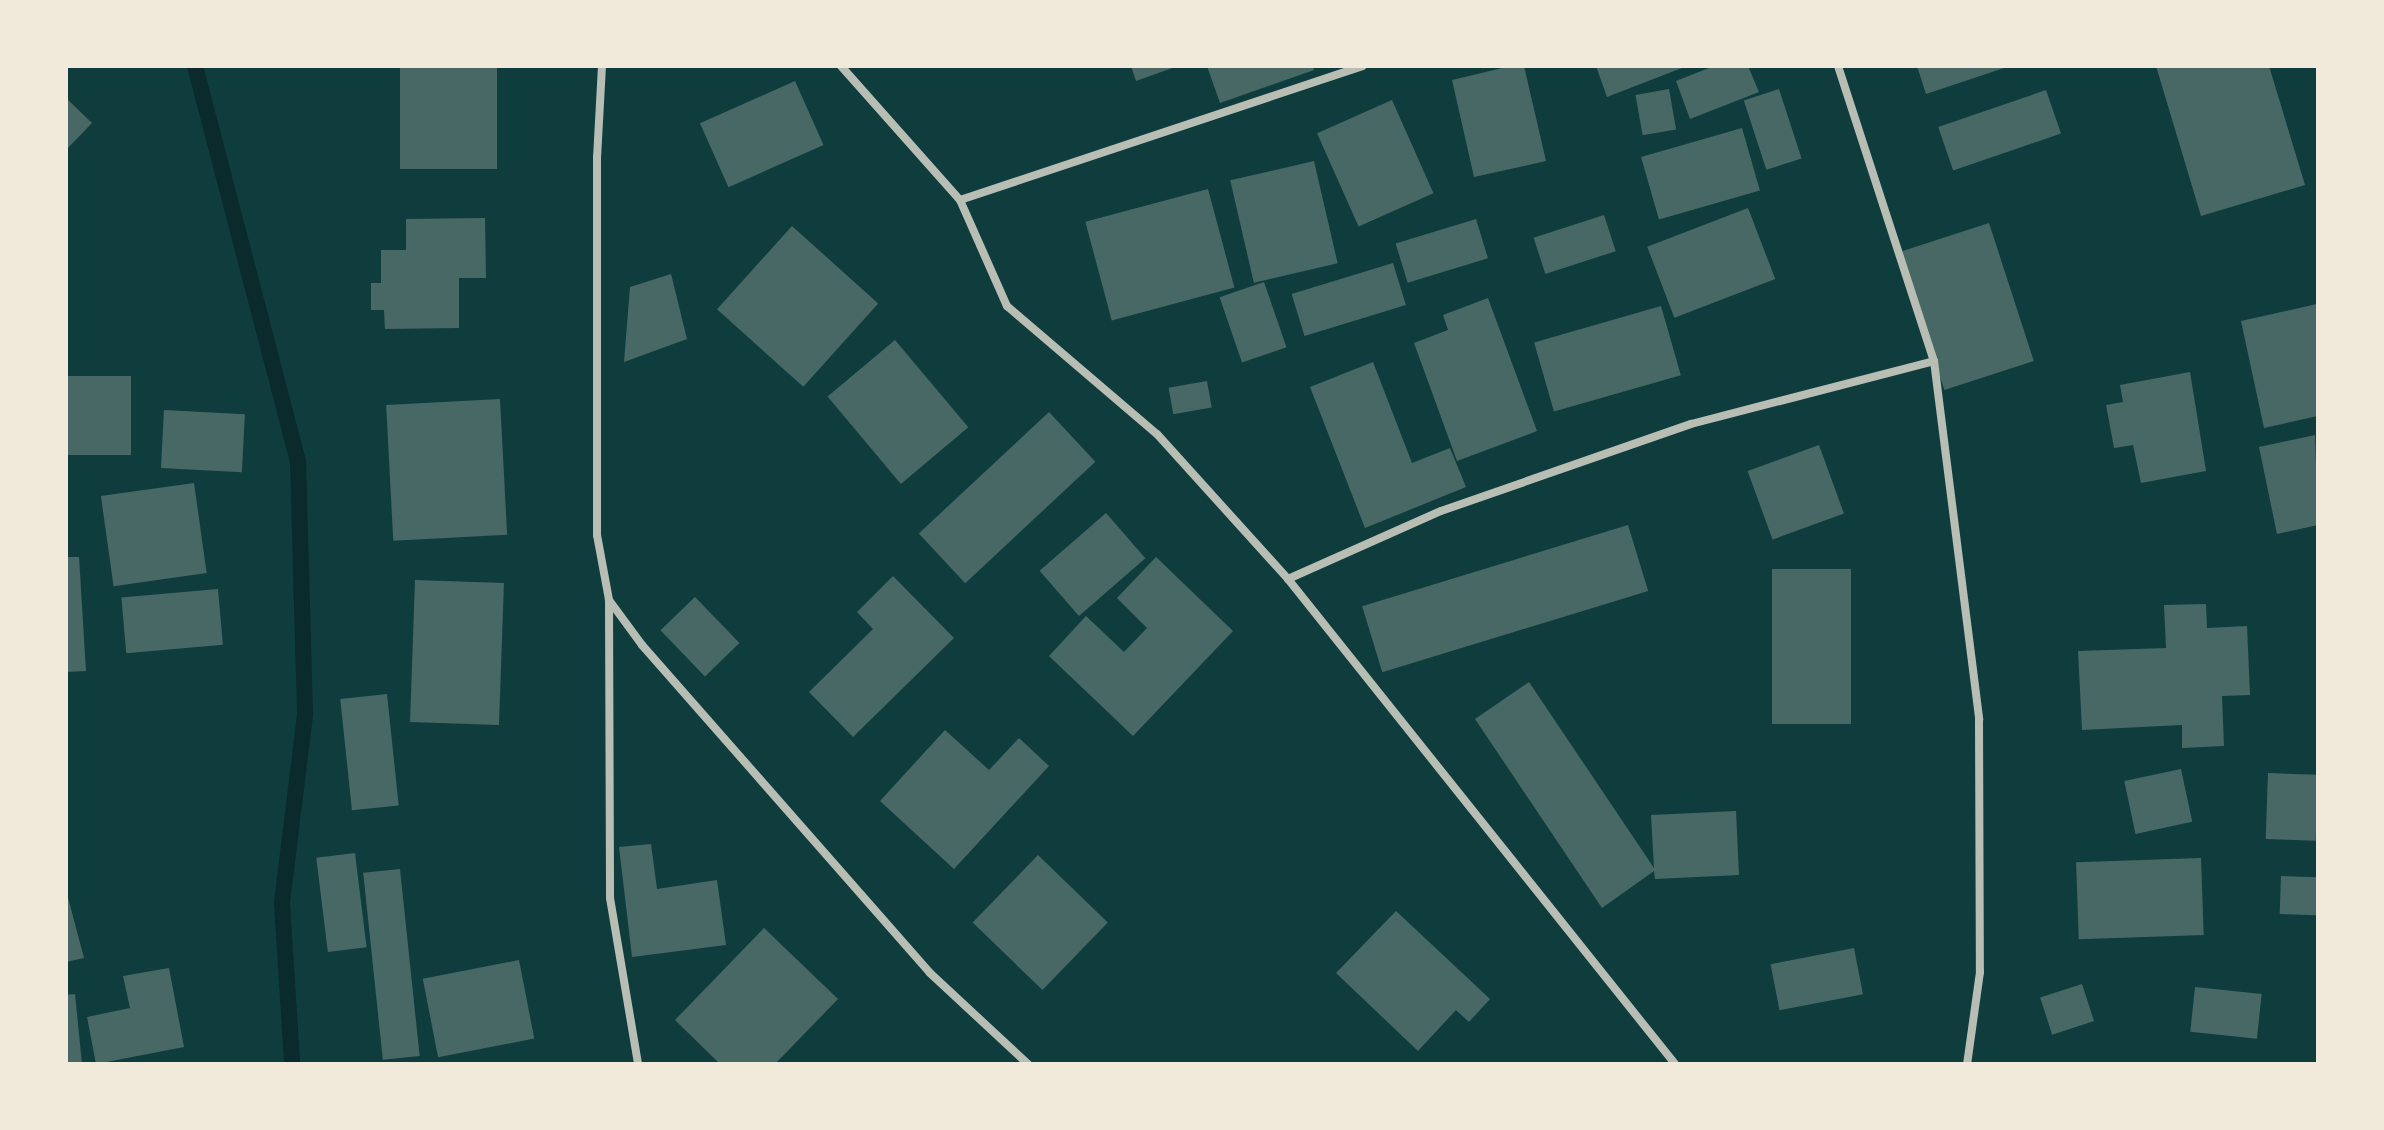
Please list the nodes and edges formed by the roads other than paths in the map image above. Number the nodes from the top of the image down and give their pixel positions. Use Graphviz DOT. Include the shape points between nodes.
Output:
graph roads {
  1 [pos="602,66"];
  2 [pos="841,66"];
  3 [pos="1362,66"];
  4 [pos="1838,66"];
  5 [pos="960,200"];
  6 [pos="1934,361"];
  7 [pos="1288,579"];
  8 [pos="609,600"];
  9 [pos="638,1064"];
  10 [pos="1028,1064"];
  11 [pos="1675,1064"];
  12 [pos="1967,1064"];
  1 -- 8 [label="street" via="597,157 597,535"];
  2 -- 5 [label="street"];
  3 -- 5 [label="street"];
  4 -- 6 [label="street"];
  5 -- 7 [label="street" via="1007,306 1157,434"];
  6 -- 7 [label="street" via="1691,424 1441,511"];
  6 -- 12 [label="street" via="1979,719 1980,972"];
  7 -- 11 [label="street"];
  8 -- 9 [label="street" via="610,898"];
  8 -- 10 [label="street" via="642,645 930,973"];
}
